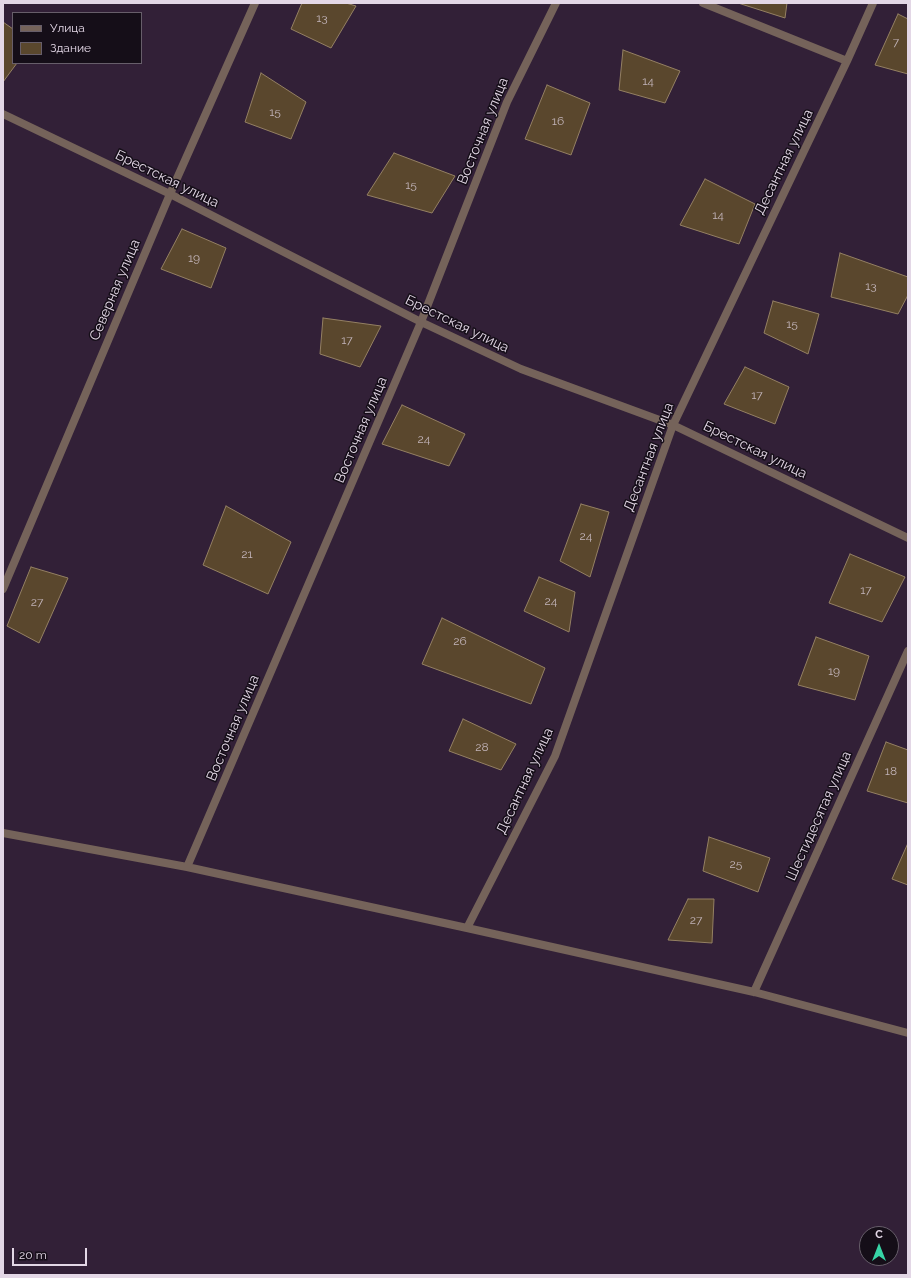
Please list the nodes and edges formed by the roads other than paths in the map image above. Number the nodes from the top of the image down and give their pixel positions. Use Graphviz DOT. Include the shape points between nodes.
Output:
graph roads {
  1 [pos="255,3"];
  2 [pos="556,3"];
  3 [pos="703,3"];
  4 [pos="873,3"];
  5 [pos="847,61"];
  6 [pos="3,114"];
  7 [pos="170,194"];
  8 [pos="421,322"];
  9 [pos="672,425"];
  10 [pos="908,538"];
  11 [pos="3,589"];
  12 [pos="908,650"];
  13 [pos="3,833"];
  14 [pos="188,867"];
  15 [pos="467,928"];
  16 [pos="754,992"];
  17 [pos="908,1033"];
  1 -- 7 [label="street, Северная улица"];
  2 -- 8 [label="street, Восточная улица" via="507,102"];
  3 -- 5 [label="street"];
  4 -- 5 [label="street, Десантная улица"];
  5 -- 9 [label="street, Десантная улица"];
  6 -- 7 [label="street, Брестская улица"];
  7 -- 8 [label="street, Брестская улица"];
  7 -- 11 [label="street, Северная улица"];
  8 -- 9 [label="street, Брестская улица" via="522,369"];
  8 -- 14 [label="street, Восточная улица"];
  9 -- 10 [label="street, Брестская улица"];
  9 -- 15 [label="street, Десантная улица" via="555,756"];
  12 -- 16 [label="street, Шестидесятая улица"];
  13 -- 14 [label="street"];
  14 -- 15 [label="street"];
  15 -- 16 [label="street"];
  16 -- 17 [label="street"];
}
